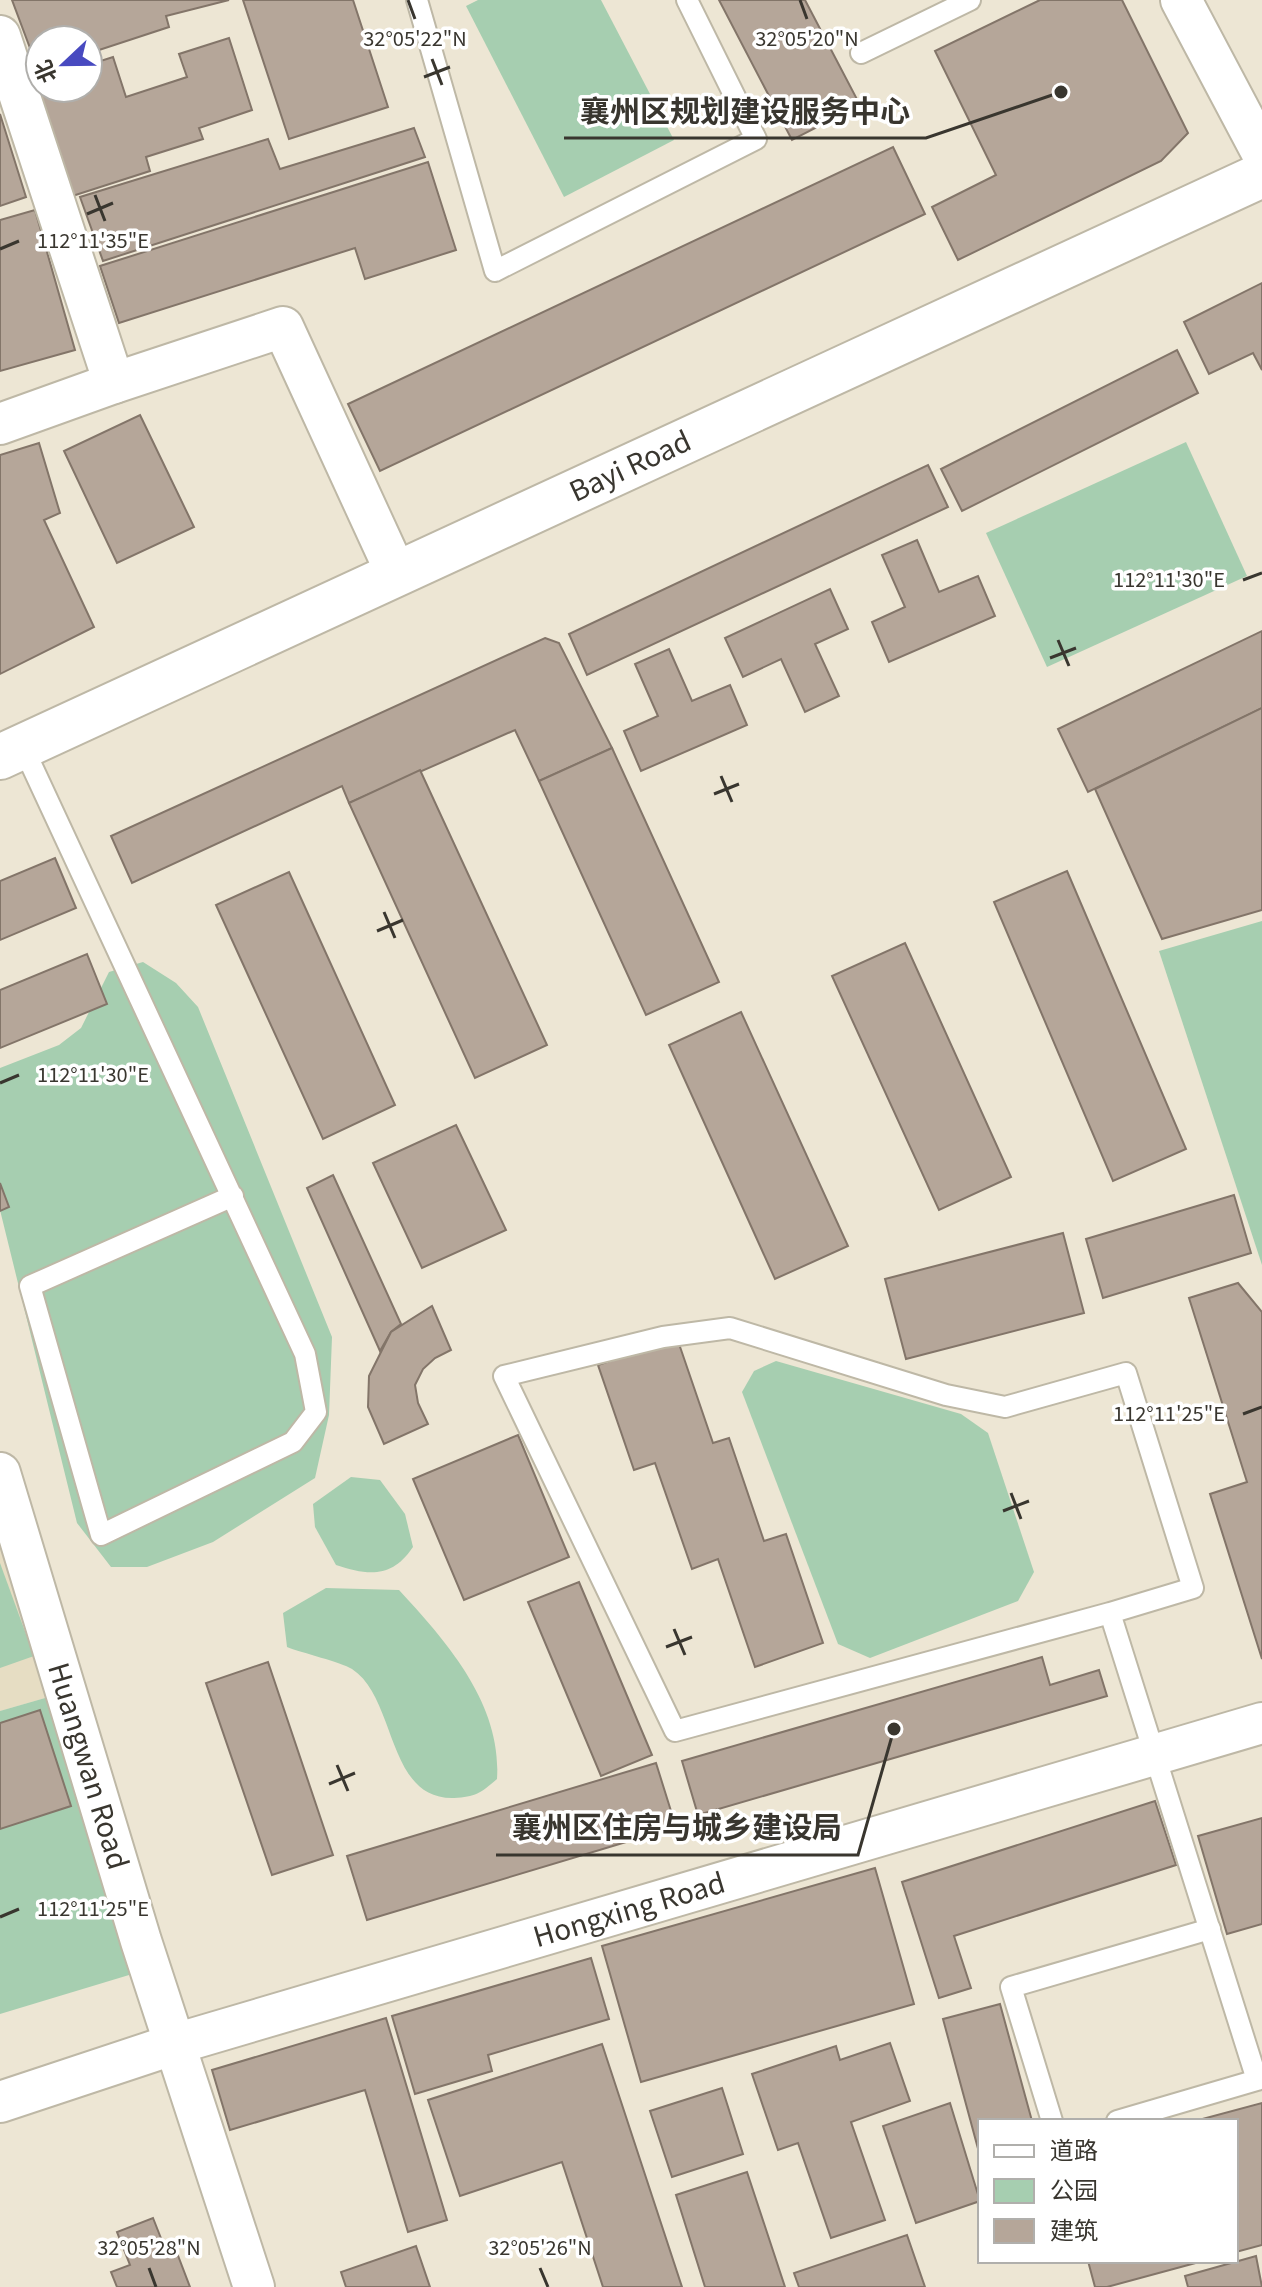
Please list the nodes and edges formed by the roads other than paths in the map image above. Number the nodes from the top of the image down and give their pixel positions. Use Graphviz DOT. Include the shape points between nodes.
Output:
graph roads {
  1 [pos="417,0"];
  2 [pos="687,0"];
  3 [pos="970,0"];
  4 [pos="1181,0"];
  5 [pos="0,36"];
  6 [pos="861,53"];
  7 [pos="1262,153"];
  8 [pos="1262,175"];
  9 [pos="114,383"];
  10 [pos="0,424"];
  11 [pos="396,573"];
  12 [pos="11,752"];
  13 [pos="233,1196"];
  14 [pos="0,1473"];
  15 [pos="1110,1613"];
  16 [pos="1262,1723"];
  17 [pos="1156,1754"];
  18 [pos="1210,1929"];
  19 [pos="175,2044"];
  20 [pos="0,2102"];
  21 [pos="1051,2119"];
  22 [pos="1124,2119"];
  23 [pos="254,2287"];
  1 -- 2 [label="lane" via="495,271 756,139"];
  3 -- 6 [label="lane"];
  4 -- 7 [label="street"];
  5 -- 9 [label="street"];
  8 -- 11 [label="street, Bayi Road"];
  9 -- 10 [label="street"];
  9 -- 11 [label="street" via="283,327"];
  11 -- 12 [label="street, Bayi Road"];
  12 -- 13 [label="lane"];
  13 -- 13 [label="lane" via="305,1354 316,1412 293,1442 101,1535 30,1286"];
  14 -- 19 [label="street, Huangwan Road"];
  15 -- 15 [label="lane" via="1193,1588 1126,1373 1005,1407 946,1395 730,1328 663,1337 504,1376 675,1731"];
  15 -- 17 [label="lane"];
  16 -- 17 [label="street, Hongxing Road"];
  17 -- 18 [label="lane"];
  17 -- 19 [label="street, Hongxing Road"];
  18 -- 21 [label="lane" via="1011,1987"];
  18 -- 22 [label="lane" via="1257,2080"];
  19 -- 20 [label="street, Hongxing Road"];
  19 -- 23 [label="street, Huangwan Road"];
}
